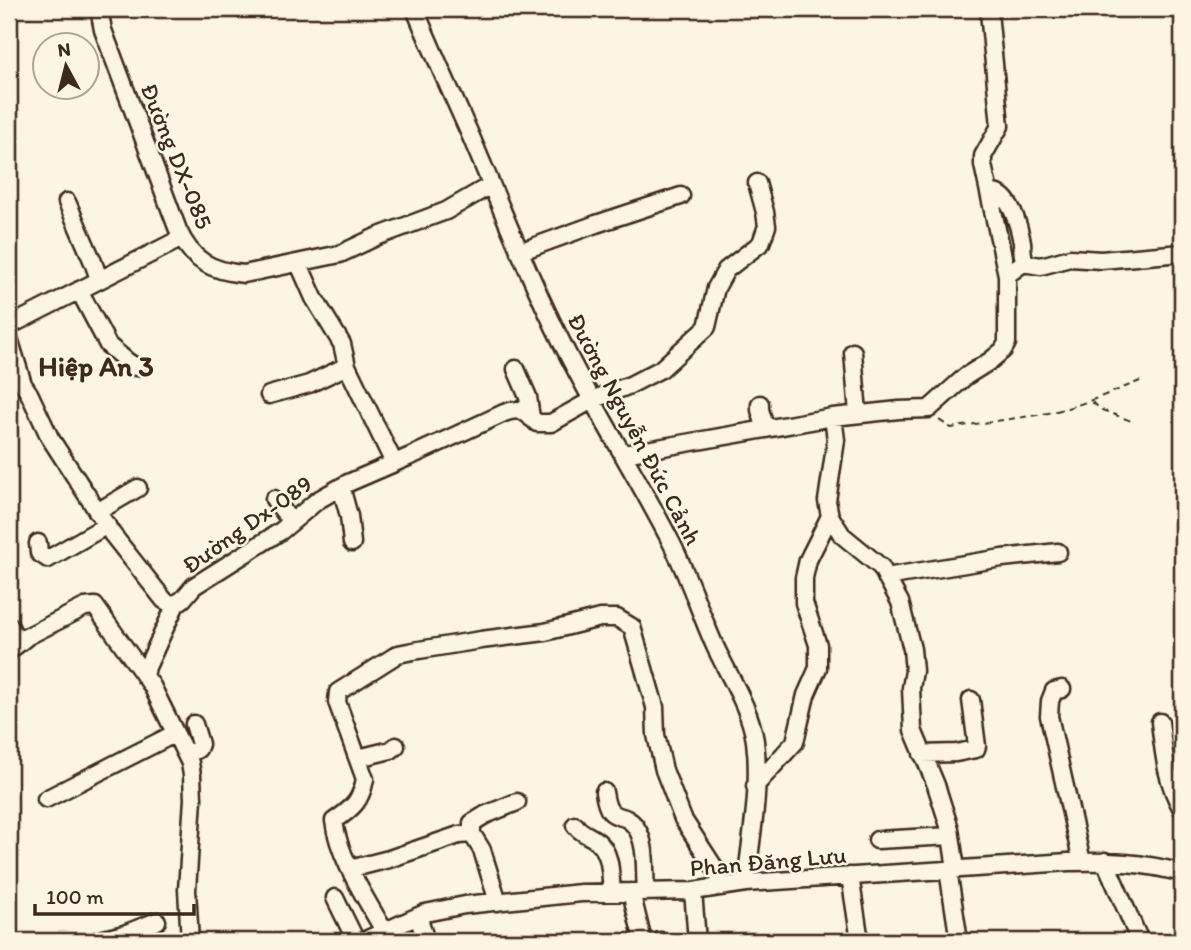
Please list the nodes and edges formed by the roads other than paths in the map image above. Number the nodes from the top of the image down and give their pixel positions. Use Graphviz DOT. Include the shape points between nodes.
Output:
graph roads {
  1 [pos="99,9"];
  2 [pos="415,9"];
  3 [pos="987,9"];
  4 [pos="757,183"];
  5 [pos="491,185"];
  6 [pos="989,192"];
  7 [pos="681,196"];
  8 [pos="67,202"];
  9 [pos="182,238"];
  10 [pos="519,252"];
  11 [pos="1182,253"];
  12 [pos="299,264"];
  13 [pos="1027,264"];
  14 [pos="1007,275"];
  15 [pos="99,279"];
  16 [pos="79,290"];
  17 [pos="9,326"];
  18 [pos="9,338"];
  19 [pos="853,352"];
  20 [pos="347,366"];
  21 [pos="136,368"];
  22 [pos="516,369"];
  23 [pos="269,395"];
  24 [pos="592,400"];
  25 [pos="760,404"];
  26 [pos="858,414"];
  27 [pos="833,417"];
  28 [pos="531,418"];
  29 [pos="766,429"];
  30 [pos="624,454"];
  31 [pos="394,463"];
  32 [pos="341,487"];
  33 [pos="138,488"];
  34 [pos="274,499"];
  35 [pos="830,516"];
  36 [pos="102,518"];
  37 [pos="294,520"];
  38 [pos="38,543"];
  39 [pos="352,543"];
  40 [pos="1058,552"];
  41 [pos="886,577"];
  42 [pos="176,604"];
  43 [pos="9,625"];
  44 [pos="28,636"];
  45 [pos="9,651"];
  46 [pos="145,677"];
  47 [pos="1062,689"];
  48 [pos="971,700"];
  49 [pos="1160,722"];
  50 [pos="194,724"];
  51 [pos="174,734"];
  52 [pos="396,746"];
  53 [pos="922,754"];
  54 [pos="186,755"];
  55 [pos="358,758"];
  56 [pos="755,786"];
  57 [pos="604,792"];
  58 [pos="46,799"];
  59 [pos="517,802"];
  60 [pos="1182,809"];
  61 [pos="575,825"];
  62 [pos="472,834"];
  63 [pos="951,836"];
  64 [pos="877,840"];
  65 [pos="1105,861"];
  66 [pos="1082,862"];
  67 [pos="350,869"];
  68 [pos="952,869"];
  69 [pos="1182,873"];
  70 [pos="850,876"];
  71 [pos="746,883"];
  72 [pos="723,887"];
  73 [pos="693,891"];
  74 [pos="611,892"];
  75 [pos="638,892"];
  76 [pos="335,898"];
  77 [pos="498,902"];
  78 [pos="418,916"];
  79 [pos="157,921"];
  80 [pos="384,932"];
  81 [pos="96,941"];
  82 [pos="190,941"];
  83 [pos="356,941"];
  84 [pos="363,941"];
  85 [pos="426,941"];
  86 [pos="642,941"];
  87 [pos="697,941"];
  88 [pos="860,941"];
  89 [pos="959,941"];
  90 [pos="1140,941"];
  1 -- 9 [label="street, Đường DX-085"];
  2 -- 5 [label="street, Đường Nguyễn Đức Cảnh"];
  3 -- 6 [label="street" via="1000,126 983,156"];
  4 -- 24 [label="street, Đường Dx-089" via="767,226 761,243 726,270 716,288 707,327 661,369"];
  5 -- 10 [label="street, Đường Nguyễn Đức Cảnh"];
  5 -- 12 [label="street, Đường DX-085" via="446,211 340,254"];
  6 -- 13 [label="street" via="1008,203"];
  6 -- 14 [label="street"];
  7 -- 10 [label="street"];
  8 -- 15 [label="street"];
  9 -- 12 [label="street, Đường DX-085" via="197,258 229,273"];
  9 -- 15 [label="street"];
  10 -- 24 [label="street, Đường Nguyễn Đức Cảnh"];
  11 -- 13 [label="street"];
  12 -- 20 [label="street" via="313,299 342,344"];
  13 -- 14 [label="street"];
  14 -- 26 [label="street" via="1007,343 1003,350 929,409"];
  15 -- 16 [label="street"];
  16 -- 17 [label="street"];
  16 -- 21 [label="street" via="108,345"];
  18 -- 36 [label="street" via="23,384 50,438"];
  19 -- 26 [label="street"];
  20 -- 23 [label="street" via="309,384"];
  20 -- 31 [label="street"];
  22 -- 28 [label="street"];
  24 -- 28 [label="street, Đường Dx-089" via="551,422 537,423"];
  24 -- 30 [label="street, Đường Nguyễn Đức Cảnh"];
  25 -- 29 [label="street"];
  26 -- 27 [label="street"];
  27 -- 29 [label="street"];
  27 -- 35 [label="street" via="836,440 827,501"];
  28 -- 31 [label="street, Đường Dx-089" via="515,409"];
  29 -- 30 [label="street"];
  30 -- 56 [label="street, Đường Nguyễn Đức Cảnh" via="680,561 748,715 755,740"];
  31 -- 32 [label="street, Đường Dx-089"];
  32 -- 37 [label="street, Đường Dx-089"];
  32 -- 39 [label="street"];
  33 -- 36 [label="street"];
  34 -- 37 [label="street"];
  35 -- 41 [label="street" via="842,535 881,567"];
  35 -- 56 [label="street" via="804,578 804,603 818,646 818,668 795,742"];
  36 -- 38 [label="street" via="48,559 39,553"];
  36 -- 42 [label="street" via="164,600"];
  37 -- 42 [label="street, Đường Dx-089" via="194,586"];
  40 -- 41 [label="street"];
  41 -- 53 [label="street" via="900,602 912,649 913,730"];
  42 -- 46 [label="street, Đường Dx-089"];
  43 -- 44 [label="street" via="19,638"];
  44 -- 45 [label="street"];
  44 -- 46 [label="street" via="95,606"];
  46 -- 51 [label="street"];
  47 -- 66 [label="street" via="1054,691 1049,716"];
  48 -- 53 [label="street" via="976,749"];
  49 -- 60 [label="street" via="1173,793"];
  50 -- 54 [label="street" via="200,744"];
  51 -- 54 [label="street"];
  51 -- 58 [label="street"];
  52 -- 55 [label="street"];
  53 -- 63 [label="street"];
  54 -- 82 [label="street" via="193,799 187,890"];
  55 -- 67 [label="street" via="365,779 363,791 359,801 334,821"];
  55 -- 72 [label="street" via="337,702 338,692 398,654 617,618 632,627 636,639 655,707 664,770 683,819"];
  56 -- 71 [label="street, Đường Nguyễn Đức Cảnh"];
  57 -- 75 [label="street" via="609,810 636,827 642,843"];
  59 -- 62 [label="street" via="472,823"];
  61 -- 74 [label="street" via="608,856"];
  62 -- 67 [label="street"];
  62 -- 77 [label="street" via="482,850"];
  63 -- 64 [label="street"];
  63 -- 68 [label="street"];
  65 -- 66 [label="street, Phan Đăng Lưu"];
  65 -- 69 [label="street, Phan Đăng Lưu"];
  65 -- 90 [label="street"];
  66 -- 68 [label="street, Phan Đăng Lưu"];
  67 -- 80 [label="street"];
  68 -- 70 [label="street, Phan Đăng Lưu"];
  68 -- 89 [label="street"];
  70 -- 71 [label="street, Phan Đăng Lưu"];
  70 -- 88 [label="street"];
  71 -- 72 [label="street, Phan Đăng Lưu"];
  72 -- 73 [label="street, Phan Đăng Lưu"];
  73 -- 75 [label="street, Phan Đăng Lưu"];
  73 -- 87 [label="street"];
  74 -- 75 [label="street, Phan Đăng Lưu"];
  74 -- 77 [label="street, Phan Đăng Lưu"];
  75 -- 86 [label="street"];
  76 -- 83 [label="street"];
  77 -- 78 [label="street, Phan Đăng Lưu"];
  78 -- 80 [label="street, Phan Đăng Lưu"];
  78 -- 85 [label="street"];
  79 -- 81 [label="street"];
  80 -- 84 [label="street, Phan Đăng Lưu"];
}
